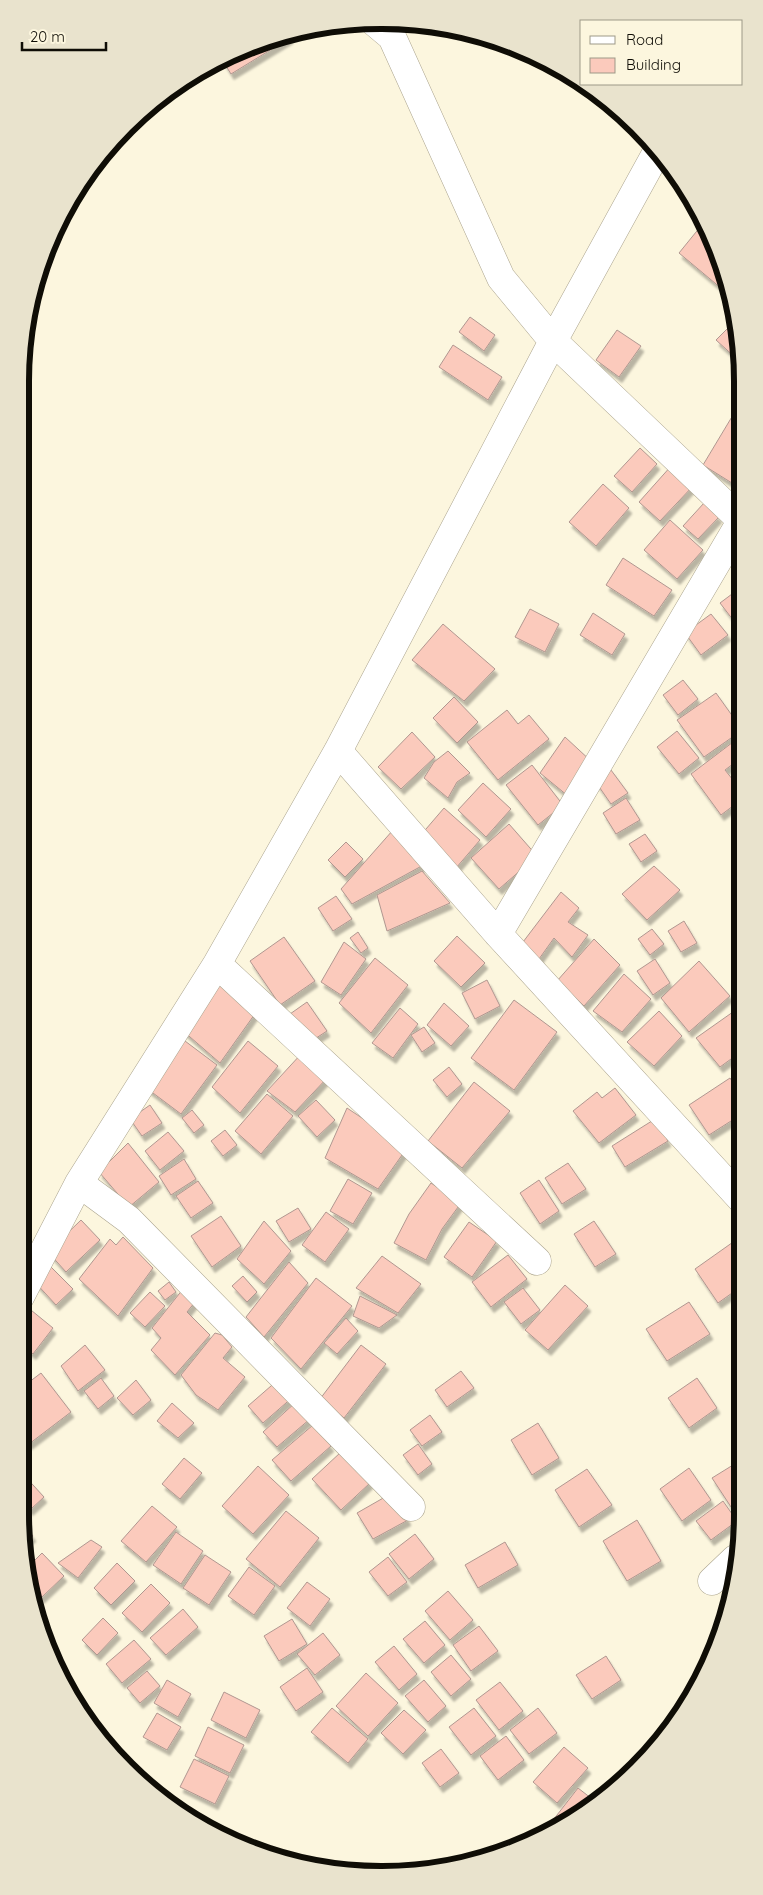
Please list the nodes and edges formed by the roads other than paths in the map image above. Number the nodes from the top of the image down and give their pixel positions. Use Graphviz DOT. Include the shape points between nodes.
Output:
graph roads {
  1 [pos="383,29"];
  2 [pos="654,158"];
  3 [pos="553,340"];
  4 [pos="734,513"];
  5 [pos="734,534"];
  6 [pos="338,751"];
  7 [pos="498,934"];
  8 [pos="217,964"];
  9 [pos="79,1183"];
  10 [pos="734,1191"];
  11 [pos="537,1261"];
  12 [pos="29,1280"];
  13 [pos="411,1507"];
  14 [pos="730,1564"];
  15 [pos="712,1581"];
  1 -- 3 [label="street" via="392,37 501,278"];
  2 -- 3 [label="street"];
  3 -- 4 [label="street"];
  3 -- 6 [label="street"];
  5 -- 7 [label="street"];
  6 -- 7 [label="street"];
  6 -- 8 [label="street"];
  7 -- 10 [label="street"];
  8 -- 9 [label="street"];
  8 -- 11 [label="street"];
  9 -- 12 [label="street"];
  9 -- 13 [label="street" via="129,1220"];
  14 -- 15 [label="street"];
}
